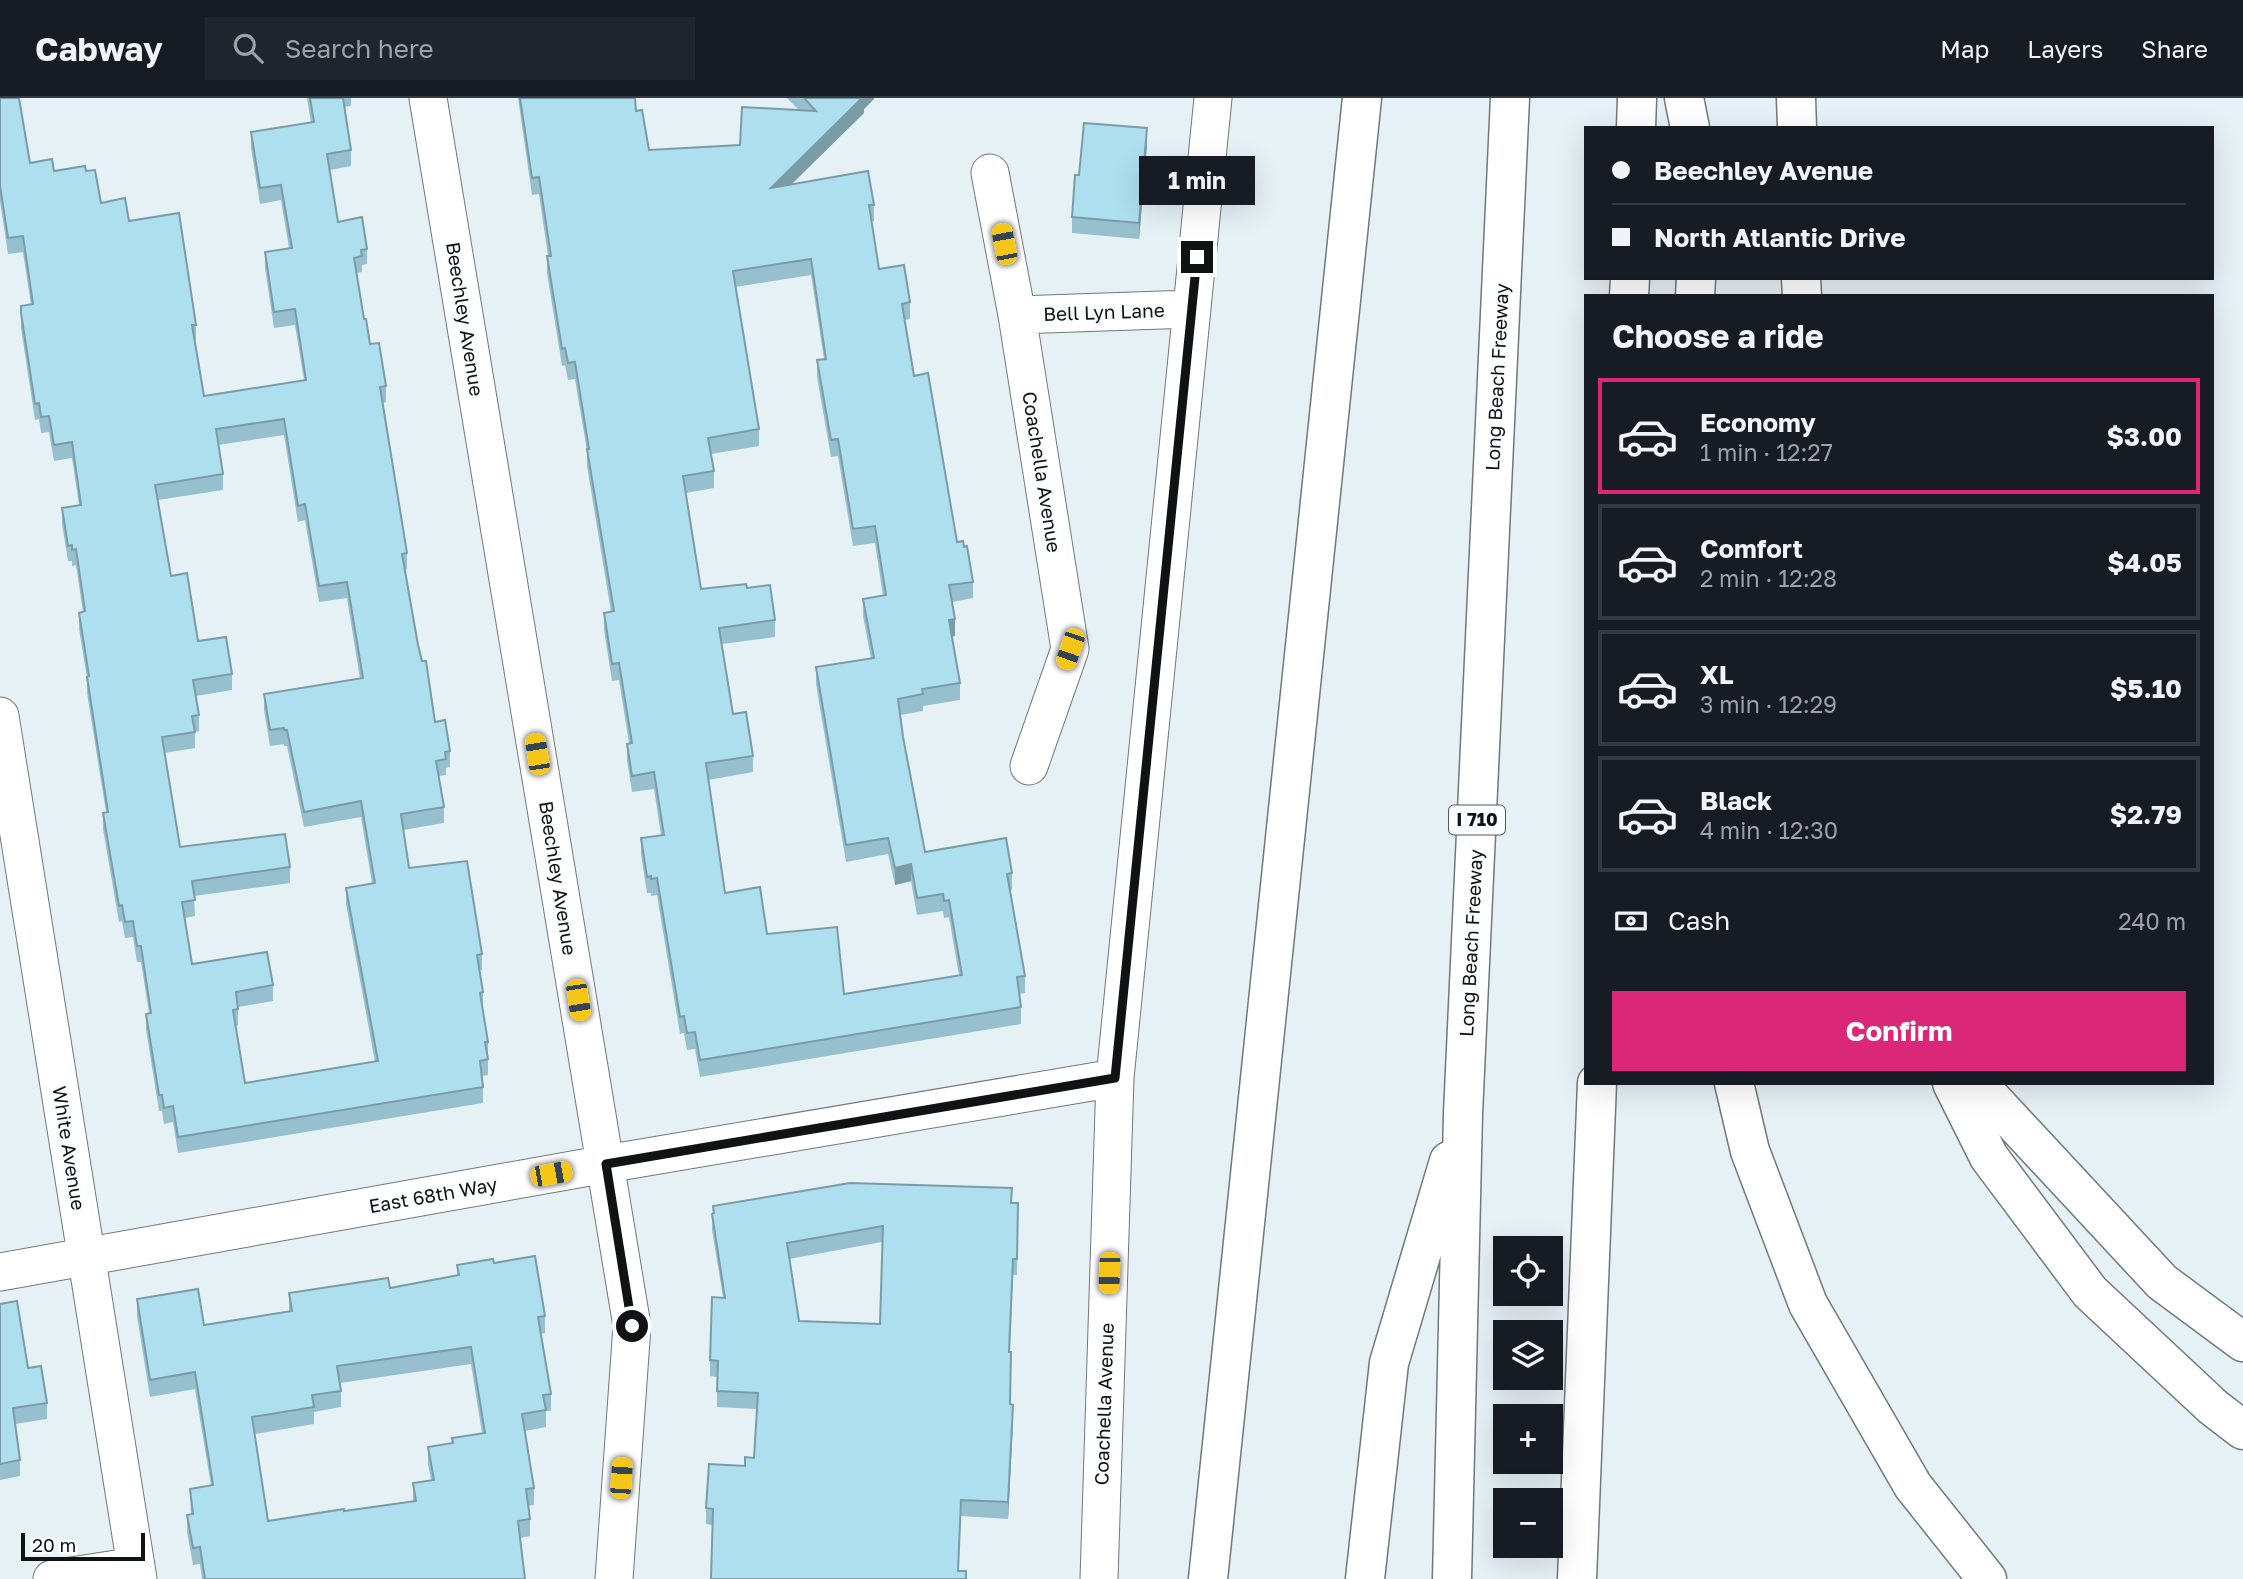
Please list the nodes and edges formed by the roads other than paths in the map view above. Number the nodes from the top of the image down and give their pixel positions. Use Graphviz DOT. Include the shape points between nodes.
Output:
graph roads {
  1 [pos="428,98"];
  2 [pos="1213,98"];
  3 [pos="1362,98"];
  4 [pos="1510,98"];
  5 [pos="1637,98"];
  6 [pos="1684,98"];
  7 [pos="1796,98"];
  8 [pos="1636,126"];
  9 [pos="1690,126"];
  10 [pos="1797,126"];
  11 [pos="990,173"];
  12 [pos="1191,309"];
  13 [pos="1017,315"];
  14 [pos="0,716"];
  15 [pos="1029,766"];
  16 [pos="1115,1078"];
  17 [pos="1597,1085"];
  18 [pos="1734,1085"];
  19 [pos="1953,1085"];
  20 [pos="1979,1085"];
  21 [pos="1463,1114"];
  22 [pos="606,1164"];
  23 [pos="86,1257"];
  24 [pos="0,1272"];
  25 [pos="2243,1342"];
  26 [pos="2243,1430"];
  27 [pos="137,1572"];
  28 [pos="52,1579"];
  29 [pos="614,1579"];
  30 [pos="1099,1579"];
  31 [pos="1208,1579"];
  32 [pos="1365,1579"];
  33 [pos="1452,1579"];
  34 [pos="1577,1579"];
  35 [pos="1987,1579"];
  1 -- 22 [label="street, Beechley Avenue"];
  2 -- 12 [label="street, Coachella Avenue"];
  3 -- 31 [label="highway"];
  4 -- 21 [label="highway, Long Beach Freeway / I 710"];
  5 -- 8 [label="highway"];
  6 -- 9 [label="highway"];
  7 -- 10 [label="highway"];
  11 -- 13 [label="street, Coachella Avenue"];
  12 -- 13 [label="street, Bell Lyn Lane"];
  12 -- 16 [label="street, Coachella Avenue"];
  13 -- 15 [label="street, Coachella Avenue" via="1070,649"];
  14 -- 23 [label="street, White Avenue"];
  16 -- 22 [label="street, East 68th Way"];
  16 -- 30 [label="street, Coachella Avenue"];
  17 -- 34 [label="highway"];
  18 -- 35 [label="highway" via="1750,1151 1808,1304 1913,1486"];
  19 -- 26 [label="highway" via="1989,1157 2090,1292 2213,1408"];
  20 -- 25 [label="highway" via="2162,1282"];
  21 -- 32 [label="highway" via="1389,1363"];
  21 -- 33 [label="highway, Long Beach Freeway / I 710"];
  22 -- 23 [label="street, East 68th Way"];
  22 -- 29 [label="street, Beechley Avenue" via="632,1326"];
  23 -- 24 [label="street, East 68th Way"];
  23 -- 27 [label="street, White Avenue"];
  27 -- 28 [label="street"];
}
